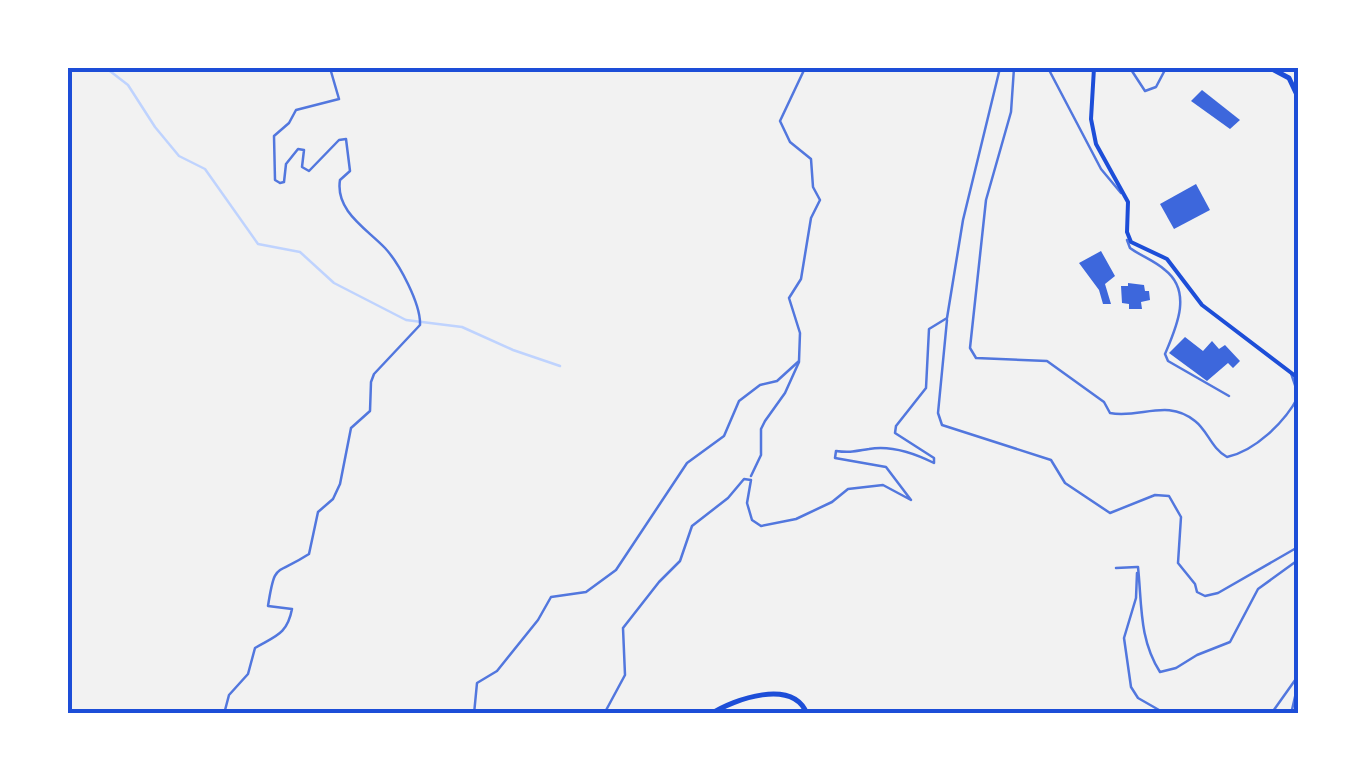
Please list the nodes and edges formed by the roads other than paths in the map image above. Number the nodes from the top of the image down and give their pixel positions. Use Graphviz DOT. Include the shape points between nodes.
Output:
graph roads {
  1 [pos="330,68"];
  2 [pos="806,68"];
  3 [pos="1000,68"];
  4 [pos="1014,68"];
  5 [pos="1048,68"];
  6 [pos="1094,68"];
  7 [pos="1130,68"];
  8 [pos="1166,68"];
  9 [pos="1270,68"];
  10 [pos="1298,97"];
  11 [pos="1298,132"];
  12 [pos="1298,146"];
  13 [pos="1128,202"];
  14 [pos="1128,238"];
  15 [pos="947,318"];
  16 [pos="799,360"];
  17 [pos="1290,373"];
  18 [pos="1298,378"];
  19 [pos="1228,396"];
  20 [pos="1298,396"];
  21 [pos="750,478"];
  22 [pos="1298,547"];
  23 [pos="1298,560"];
  24 [pos="1138,566"];
  25 [pos="1116,568"];
  26 [pos="1298,676"];
  27 [pos="1298,684"];
  28 [pos="224,714"];
  29 [pos="474,714"];
  30 [pos="604,714"];
  31 [pos="711,714"];
  32 [pos="806,714"];
  33 [pos="938,714"];
  34 [pos="952,714"];
  35 [pos="1166,714"];
  36 [pos="1271,714"];
  37 [pos="1291,714"];
  1 -- 28 [label="street" via="339,100 296,110 274,136 275,180 284,182 286,164 298,149 309,170 346,140 350,171 340,180 340,193 352,218 400,269 420,325 374,374 370,411 351,428 340,484 318,512 309,554 273,576 268,606 292,609 284,632 255,648"];
  2 -- 16 [label="street" via="780,121 790,142 811,160 820,200 801,279 789,298 800,332"];
  3 -- 15 [label="street"];
  4 -- 20 [label="street" via="1011,112 979,252 970,348 976,358 1047,362 1104,402 1110,414 1174,410 1196,422 1227,456 1240,454 1288,416"];
  5 -- 13 [label="street" via="1100,168"];
  6 -- 13 [label="main road" via="1096,144"];
  7 -- 8 [label="street" via="1145,91 1156,87"];
  9 -- 10 [label="highway" via="1288,78"];
  11 -- 12 [label="highway"];
  13 -- 14 [label="main road"];
  14 -- 17 [label="main road" via="1167,259 1202,305"];
  14 -- 19 [label="street" via="1130,248 1176,284 1179,320 1168,361"];
  15 -- 21 [label="street" via="929,329 926,388 895,433 934,464 895,449 836,451 835,458 886,466 911,500 883,485 848,490 796,519 761,526 747,503"];
  15 -- 22 [label="street" via="942,425 1052,460 1065,482 1110,513 1154,495 1170,496 1181,517 1178,563 1197,592 1218,593"];
  16 -- 21 [label="street" via="765,421 761,456"];
  16 -- 29 [label="street" via="740,401 724,436 687,463 616,570 595,588 546,602 497,671 476,683"];
  17 -- 18 [label="main road"];
  17 -- 20 [label="street"];
  21 -- 30 [label="street" via="692,526 680,561 623,628 625,675"];
  23 -- 24 [label="street" via="1258,590 1235,635 1220,648 1160,672 1141,631"];
  24 -- 25 [label="street"];
  24 -- 35 [label="street" via="1124,638 1132,687"];
  26 -- 36 [label="street"];
  27 -- 37 [label="street"];
  31 -- 32 [label="highway" via="730,701 770,695 792,697"];
  33 -- 34 [label="highway"];
}
